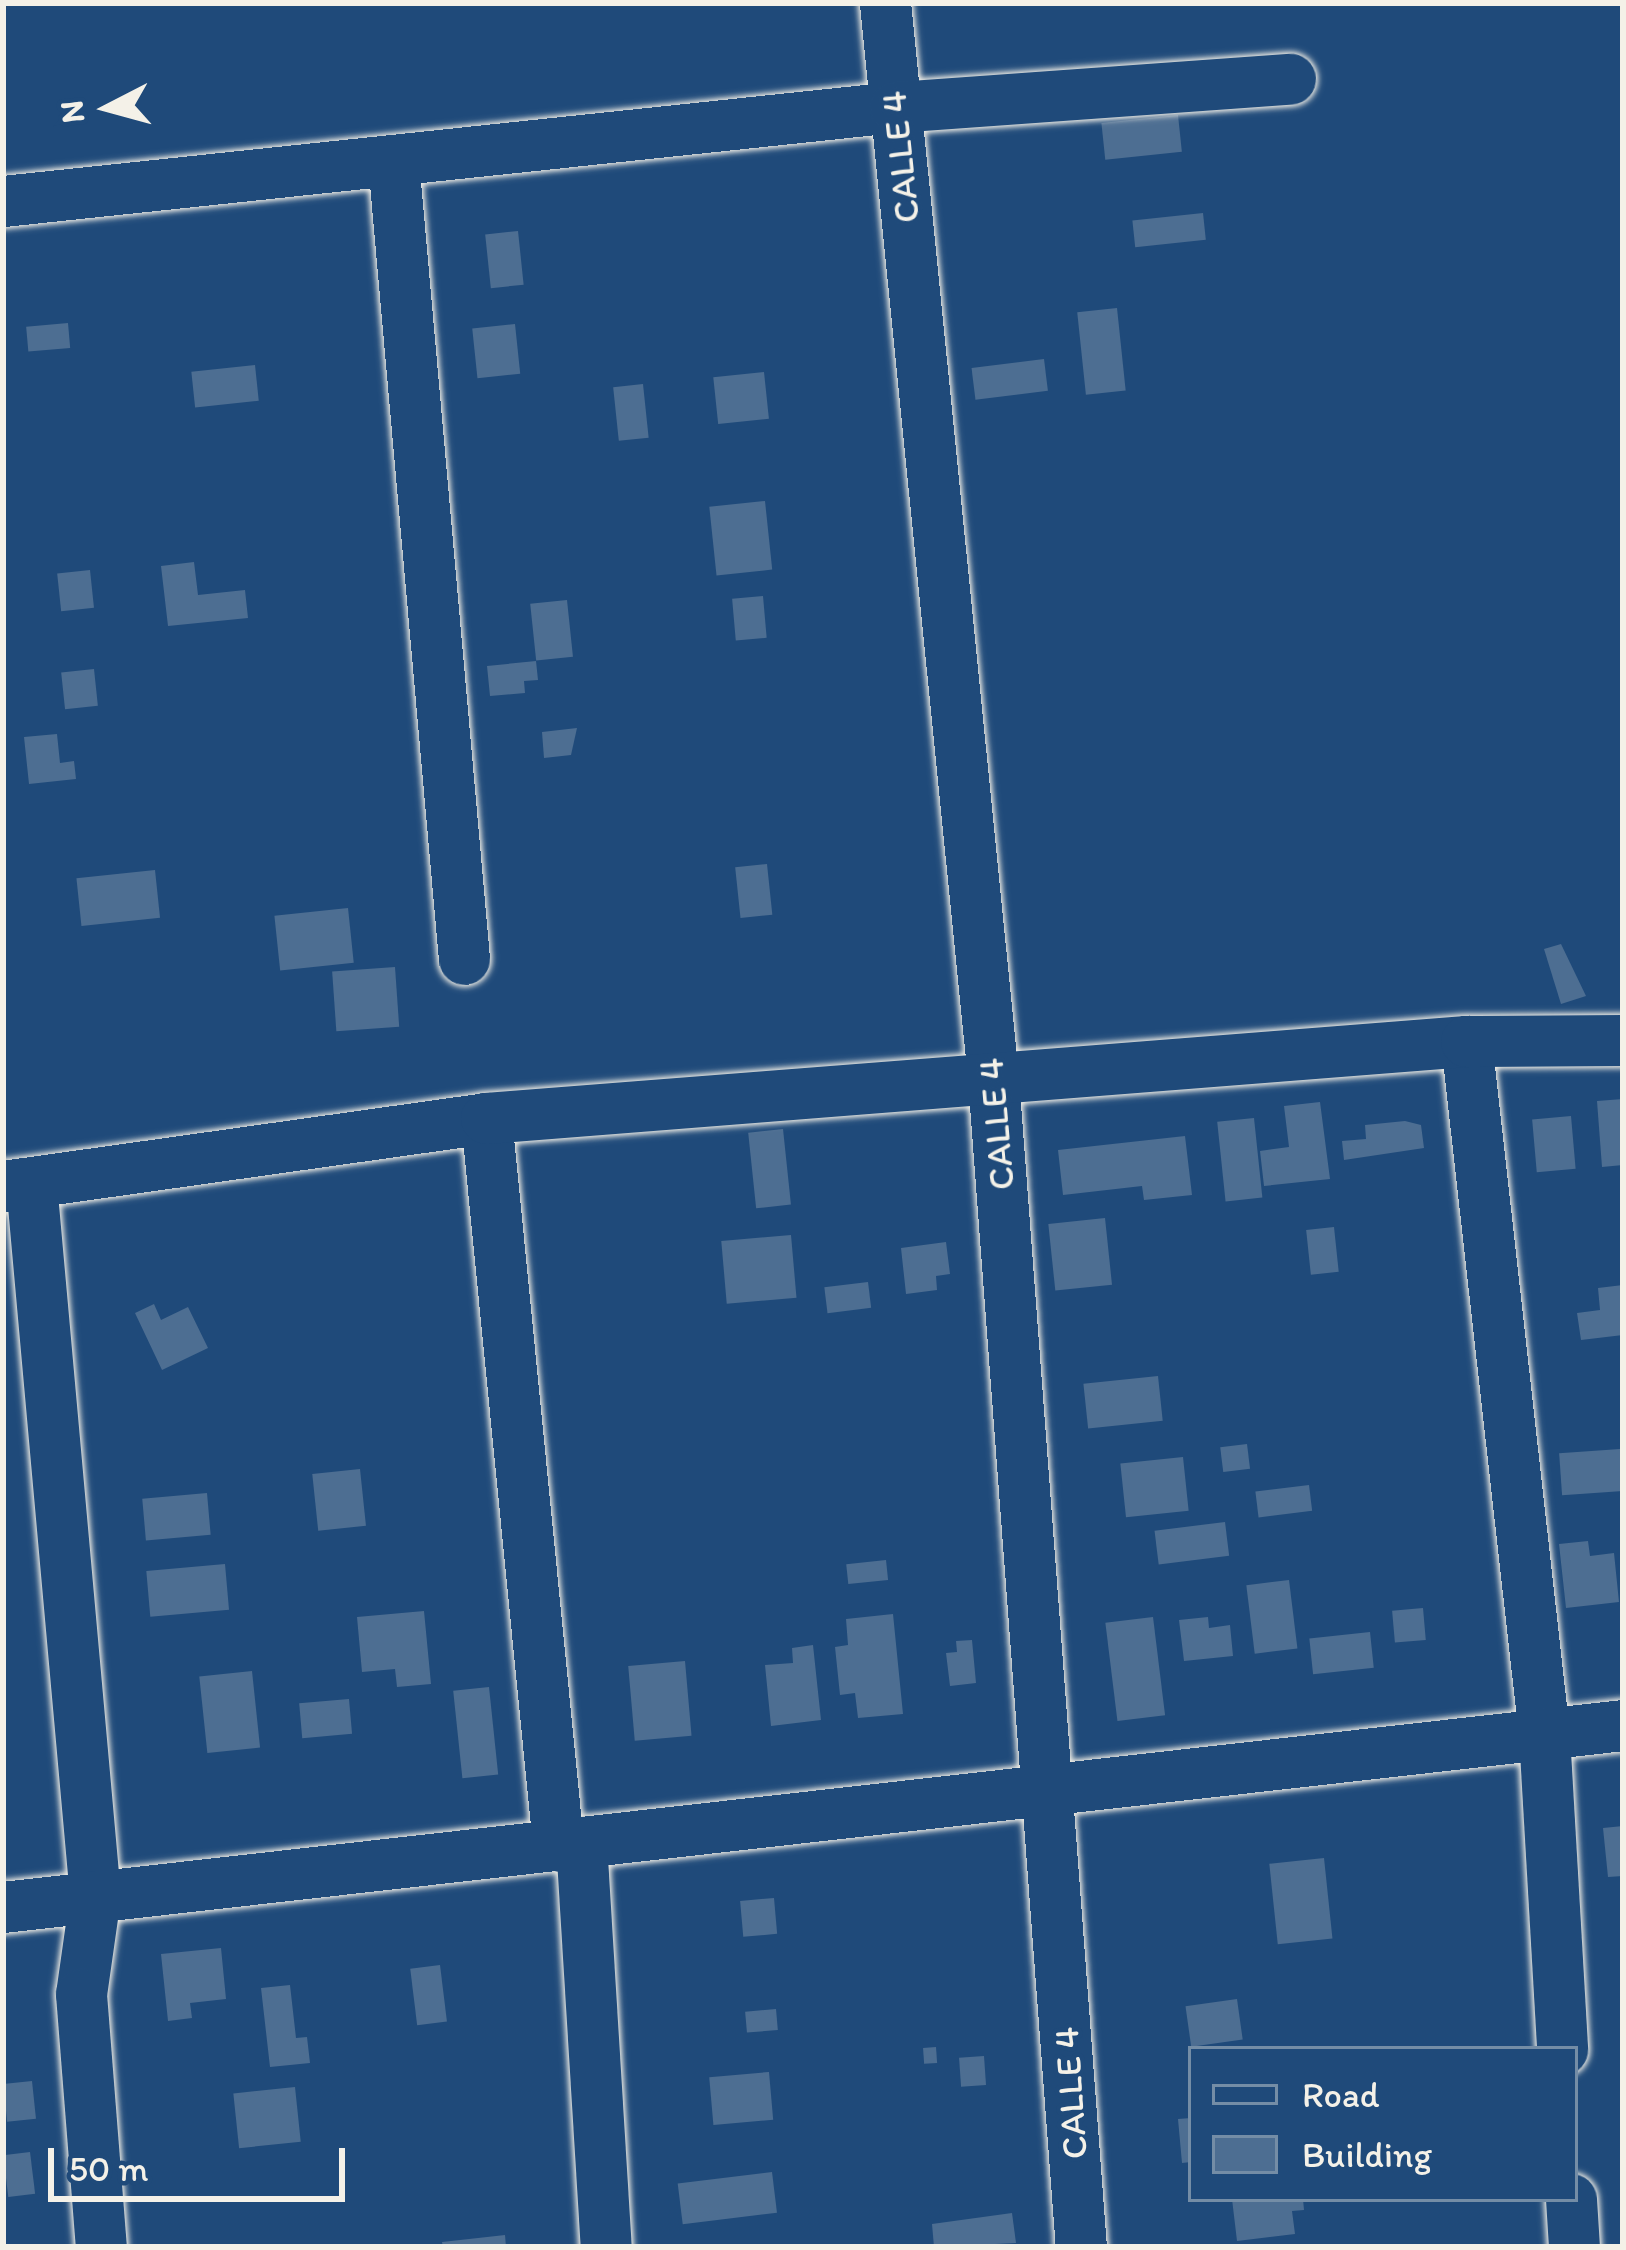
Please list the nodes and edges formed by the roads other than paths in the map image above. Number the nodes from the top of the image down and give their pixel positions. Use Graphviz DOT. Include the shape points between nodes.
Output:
graph roads {
  1 [pos="885,3"];
  2 [pos="1290,79"];
  3 [pos="895,107"];
  4 [pos="393,160"];
  5 [pos="3,201"];
  6 [pos="464,959"];
  7 [pos="1623,1040"];
  8 [pos="1466,1041"];
  9 [pos="993,1078"];
  10 [pos="486,1118"];
  11 [pos="17,1184"];
  12 [pos="1623,1725"];
  13 [pos="1544,1734"];
  14 [pos="1046,1786"];
  15 [pos="569,1843"];
  16 [pos="95,1896"];
  17 [pos="3,1907"];
  18 [pos="1562,2046"];
  19 [pos="1571,2202"];
  20 [pos="100,2247"];
  21 [pos="606,2247"];
  22 [pos="1081,2247"];
  23 [pos="1574,2247"];
  1 -- 3 [label="street, CALLE 4"];
  2 -- 3 [label="street"];
  3 -- 4 [label="street"];
  3 -- 9 [label="street, CALLE 4"];
  4 -- 5 [label="street"];
  4 -- 6 [label="street"];
  7 -- 8 [label="street"];
  8 -- 9 [label="street"];
  8 -- 13 [label="street"];
  9 -- 10 [label="street"];
  9 -- 14 [label="street, CALLE 4"];
  10 -- 11 [label="street"];
  10 -- 15 [label="street"];
  11 -- 16 [label="street"];
  12 -- 13 [label="street"];
  13 -- 14 [label="street"];
  13 -- 18 [label="street"];
  14 -- 15 [label="street"];
  14 -- 22 [label="street, CALLE 4"];
  15 -- 16 [label="street"];
  15 -- 21 [label="street"];
  16 -- 17 [label="street"];
  16 -- 20 [label="street" via="81,1994"];
  19 -- 23 [label="street"];
}
